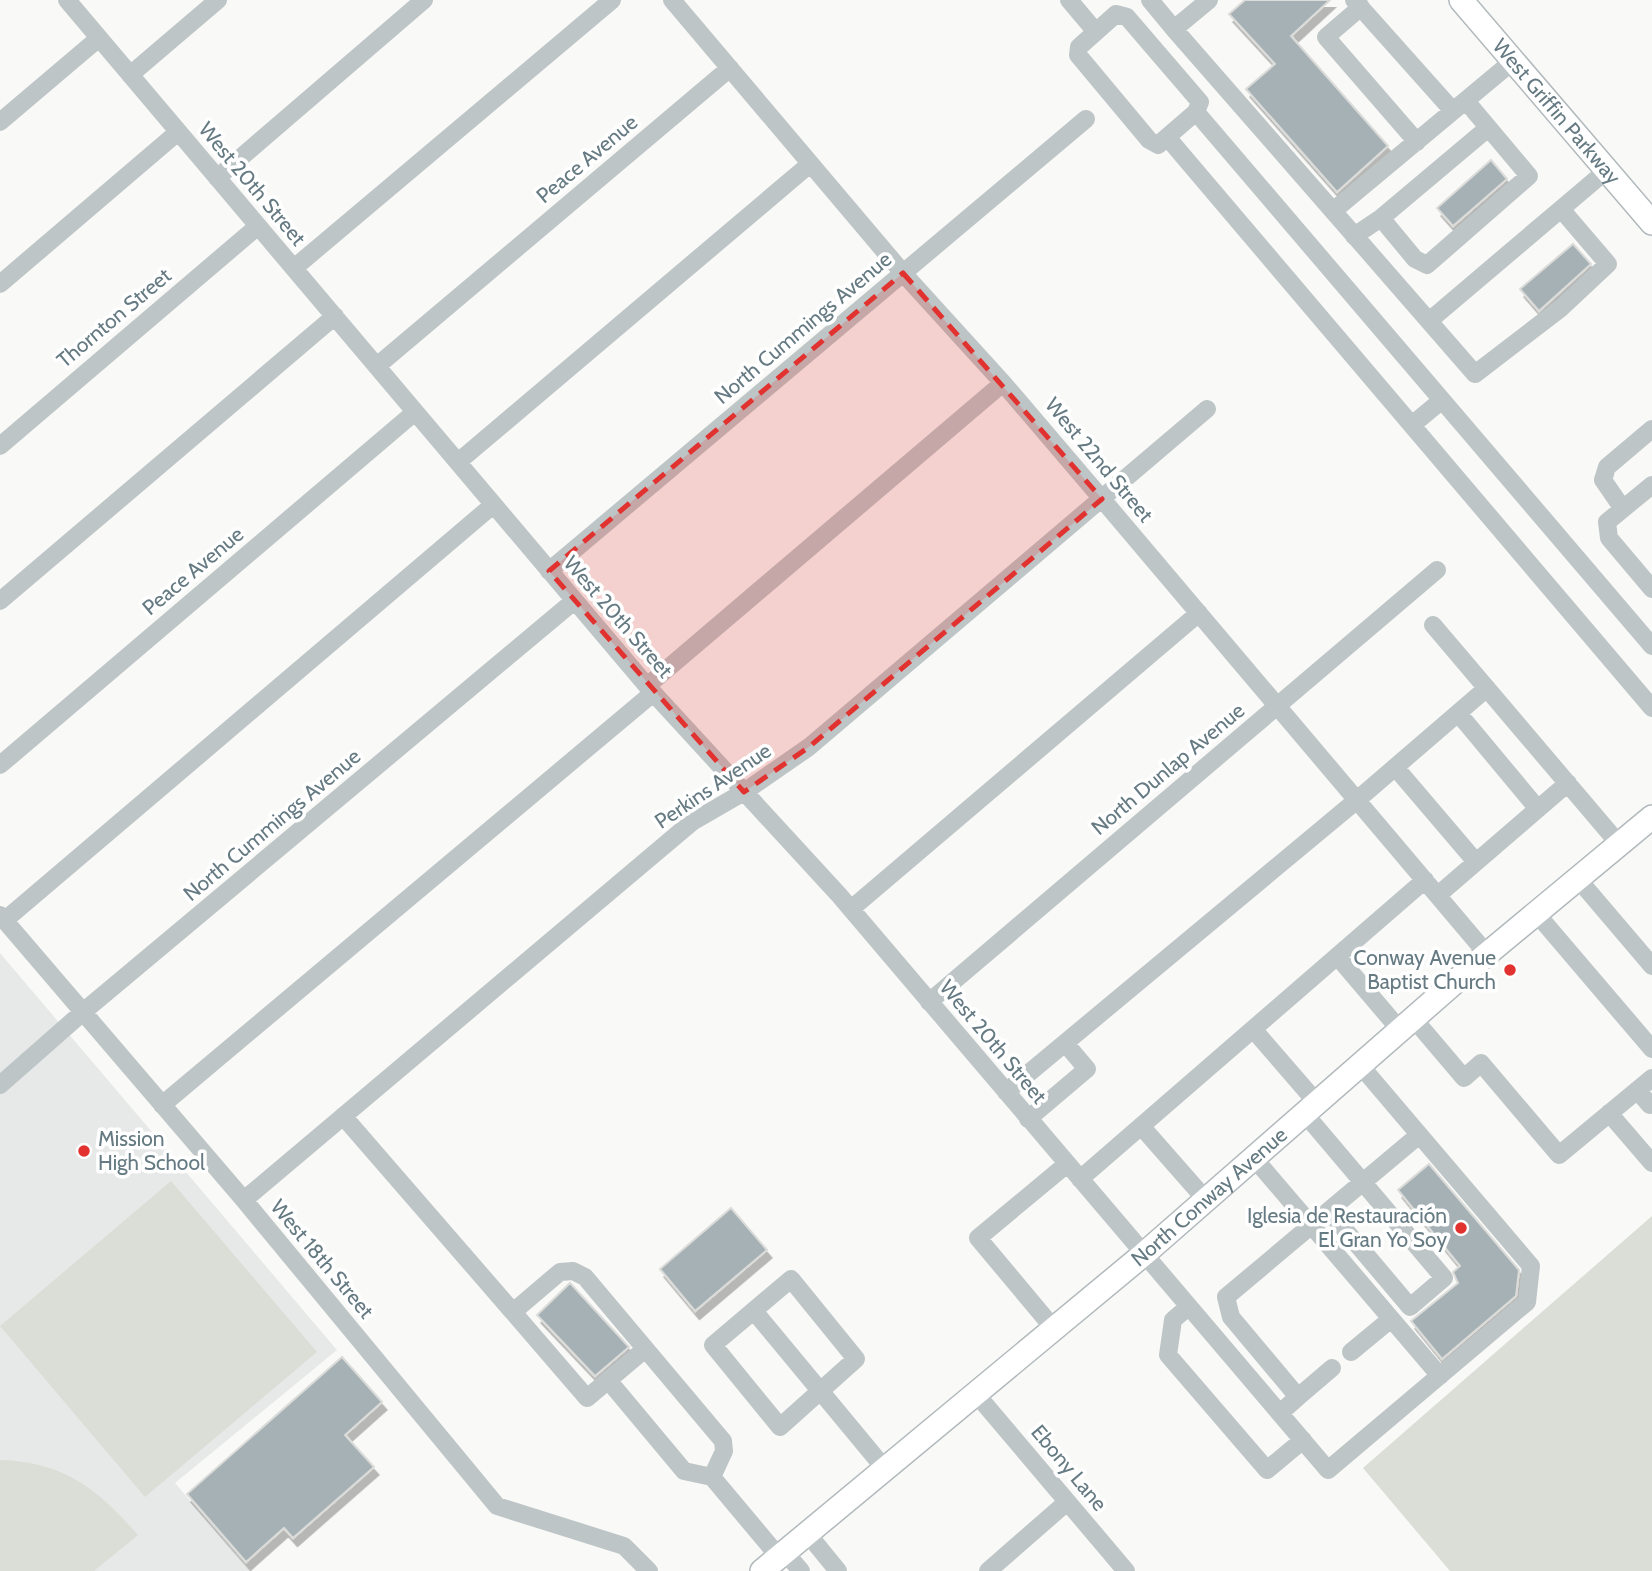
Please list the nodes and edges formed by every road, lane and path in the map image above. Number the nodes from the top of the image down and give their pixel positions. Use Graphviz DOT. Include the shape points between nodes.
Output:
graph roads {
  1 [pos="67,0"];
  2 [pos="218,0"];
  3 [pos="424,0"];
  4 [pos="612,0"];
  5 [pos="672,0"];
  6 [pos="1069,0"];
  7 [pos="1150,0"];
  8 [pos="1209,0"];
  9 [pos="1461,0"];
  10 [pos="1358,4"];
  11 [pos="1174,29"];
  12 [pos="1096,32"];
  13 [pos="99,38"];
  14 [pos="1513,61"];
  15 [pos="730,68"];
  16 [pos="130,75"];
  17 [pos="1459,106"];
  18 [pos="1196,112"];
  19 [pos="1086,119"];
  20 [pos="0,122"];
  21 [pos="1488,128"];
  22 [pos="178,132"];
  23 [pos="1167,138"];
  24 [pos="1417,142"];
  25 [pos="810,163"];
  26 [pos="1607,170"];
  27 [pos="217,178"];
  28 [pos="1561,209"];
  29 [pos="1333,211"];
  30 [pos="1381,218"];
  31 [pos="1652,223"];
  32 [pos="258,226"];
  33 [pos="1354,236"];
  34 [pos="294,268"];
  35 [pos="903,273"];
  36 [pos="0,284"];
  37 [pos="335,316"];
  38 [pos="1429,321"];
  39 [pos="377,366"];
  40 [pos="1003,383"];
  41 [pos="1442,400"];
  42 [pos="1207,409"];
  43 [pos="415,412"];
  44 [pos="1412,425"];
  45 [pos="1652,429"];
  46 [pos="0,446"];
  47 [pos="458,462"];
  48 [pos="1652,485"];
  49 [pos="1102,499"];
  50 [pos="493,505"];
  51 [pos="1623,509"];
  52 [pos="1437,570"];
  53 [pos="549,571"];
  54 [pos="1652,589"];
  55 [pos="0,601"];
  56 [pos="574,601"];
  57 [pos="1199,613"];
  58 [pos="1433,625"];
  59 [pos="1652,646"];
  60 [pos="1487,688"];
  61 [pos="650,690"];
  62 [pos="1277,705"];
  63 [pos="1652,708"];
  64 [pos="1458,713"];
  65 [pos="0,765"];
  66 [pos="1395,767"];
  67 [pos="1567,783"];
  68 [pos="744,793"];
  69 [pos="1357,800"];
  70 [pos="1538,809"];
  71 [pos="1652,817"];
  72 [pos="1619,844"];
  73 [pos="1476,862"];
  74 [pos="1578,878"];
  75 [pos="1425,880"];
  76 [pos="1438,895"];
  77 [pos="851,909"];
  78 [pos="1536,913"];
  79 [pos="2,918"];
  80 [pos="1645,944"];
  81 [pos="1487,954"];
  82 [pos="1337,956"];
  83 [pos="1652,966"];
  84 [pos="929,1002"];
  85 [pos="83,1012"];
  86 [pos="1407,1024"];
  87 [pos="1253,1029"];
  88 [pos="1065,1043"];
  89 [pos="1652,1049"];
  90 [pos="1360,1065"];
  91 [pos="1652,1078"];
  92 [pos="0,1085"];
  93 [pos="1637,1090"];
  94 [pos="1006,1092"];
  95 [pos="162,1105"];
  96 [pos="1650,1105"];
  97 [pos="1311,1108"];
  98 [pos="1609,1113"];
  99 [pos="343,1116"];
  100 [pos="1028,1119"];
  101 [pos="1141,1126"];
  102 [pos="1419,1135"];
  103 [pos="1254,1158"];
  104 [pos="1652,1163"];
  105 [pos="1067,1164"];
  106 [pos="1080,1179"];
  107 [pos="1363,1182"];
  108 [pos="244,1200"];
  109 [pos="1206,1200"];
  110 [pos="1329,1211"];
  111 [pos="1311,1226"];
  112 [pos="1144,1254"];
  113 [pos="1188,1307"];
  114 [pos="754,1311"];
  115 [pos="513,1312"];
  116 [pos="1391,1318"];
  117 [pos="1055,1330"];
  118 [pos="1250,1339"];
  119 [pos="645,1349"];
  120 [pos="1351,1352"];
  121 [pos="1231,1356"];
  122 [pos="1332,1368"];
  123 [pos="1440,1376"];
  124 [pos="608,1380"];
  125 [pos="820,1391"];
  126 [pos="976,1395"];
  127 [pos="1298,1397"];
  128 [pos="1280,1413"];
  129 [pos="1303,1440"];
  130 [pos="886,1469"];
  131 [pos="712,1477"];
  132 [pos="1067,1502"];
  133 [pos="807,1534"];
  134 [pos="775,1560"];
  135 [pos="649,1571"];
  136 [pos="801,1571"];
  137 [pos="838,1571"];
  138 [pos="988,1571"];
  139 [pos="1126,1571"];
  1 -- 13 [label="street, West 20th Street"];
  2 -- 16 [label="street"];
  3 -- 27 [label="street"];
  4 -- 34 [label="street"];
  5 -- 15 [label="street, West 22nd Street"];
  6 -- 12 [label="street"];
  7 -- 11 [label="street"];
  8 -- 11 [label="street"];
  9 -- 14 [label="main road, West Griffin Parkway"];
  10 -- 17 [label="street"];
  10 -- 24 [label="street" via="1326,37"];
  11 -- 29 [label="street"];
  12 -- 18 [label="street" via="1116,14 1127,17 1200,102"];
  12 -- 23 [label="street" via="1079,47 1078,55 1150,140 1158,145"];
  13 -- 16 [label="street, West 20th Street"];
  13 -- 20 [label="street"];
  14 -- 17 [label="street"];
  14 -- 26 [label="main road, West Griffin Parkway"];
  15 -- 25 [label="street, West 22nd Street"];
  15 -- 39 [label="street, Peace Avenue"];
  16 -- 22 [label="street, West 20th Street"];
  17 -- 21 [label="street"];
  17 -- 24 [label="street"];
  18 -- 23 [label="street"];
  18 -- 41 [label="street"];
  19 -- 35 [label="street, North Cummings Avenue"];
  21 -- 30 [label="street"];
  21 -- 30 [label="street" via="1528,176 1427,265 1415,258"];
  22 -- 27 [label="street, West 20th Street"];
  22 -- 36 [label="street"];
  23 -- 44 [label="street"];
  24 -- 29 [label="street"];
  25 -- 35 [label="street, West 22nd Street"];
  25 -- 47 [label="street"];
  26 -- 28 [label="street"];
  26 -- 31 [label="main road, West Griffin Parkway"];
  27 -- 32 [label="street, West 20th Street"];
  28 -- 38 [label="street"];
  28 -- 38 [label="street" via="1608,264 1561,308 1475,373"];
  29 -- 33 [label="street"];
  30 -- 33 [label="street"];
  32 -- 34 [label="street, West 20th Street"];
  32 -- 46 [label="street, Thornton Street"];
  33 -- 38 [label="street"];
  34 -- 37 [label="street, West 20th Street"];
  35 -- 40 [label="street, West 22nd Street"];
  35 -- 53 [label="street, North Cummings Avenue"];
  37 -- 39 [label="street, West 20th Street"];
  37 -- 55 [label="street"];
  39 -- 43 [label="street, West 20th Street"];
  40 -- 49 [label="street, West 22nd Street"];
  40 -- 61 [label="street"];
  41 -- 44 [label="street"];
  41 -- 59 [label="street"];
  42 -- 49 [label="street, Perkins Avenue"];
  43 -- 47 [label="street, West 20th Street"];
  43 -- 65 [label="street, Peace Avenue"];
  44 -- 63 [label="street"];
  45 -- 51 [label="street" via="1607,467 1603,480"];
  47 -- 50 [label="street, West 20th Street"];
  48 -- 51 [label="street"];
  49 -- 57 [label="street, West 22nd Street"];
  49 -- 68 [label="street, Perkins Avenue" via="808,747"];
  50 -- 53 [label="street, West 20th Street"];
  50 -- 79 [label="street"];
  51 -- 54 [label="street" via="1607,522 1609,538"];
  52 -- 62 [label="street, North Dunlap Avenue"];
  53 -- 56 [label="street, West 20th Street"];
  56 -- 61 [label="street, West 20th Street"];
  56 -- 85 [label="street, North Cummings Avenue"];
  57 -- 62 [label="street, West 22nd Street"];
  57 -- 77 [label="street"];
  58 -- 60 [label="street"];
  60 -- 64 [label="street"];
  60 -- 67 [label="street"];
  61 -- 68 [label="street, West 20th Street"];
  61 -- 95 [label="street"];
  62 -- 69 [label="street, West 22nd Street"];
  62 -- 84 [label="street, North Dunlap Avenue"];
  64 -- 66 [label="street"];
  64 -- 70 [label="street"];
  66 -- 69 [label="street"];
  66 -- 73 [label="street"];
  67 -- 70 [label="street"];
  67 -- 72 [label="street"];
  68 -- 77 [label="street, West 20th Street"];
  68 -- 99 [label="street, Perkins Avenue" via="692,822"];
  69 -- 75 [label="street, West 22nd Street"];
  69 -- 88 [label="street"];
  70 -- 73 [label="street"];
  71 -- 72 [label="main road, North Conway Avenue"];
  72 -- 74 [label="main road, North Conway Avenue"];
  73 -- 76 [label="street"];
  74 -- 78 [label="main road, North Conway Avenue"];
  74 -- 80 [label="street"];
  75 -- 76 [label="street, West 22nd Street"];
  75 -- 82 [label="street"];
  76 -- 81 [label="street, West 22nd Street"];
  77 -- 84 [label="street, West 20th Street"];
  78 -- 81 [label="main road, North Conway Avenue"];
  78 -- 89 [label="street"];
  79 -- 85 [label="street, West 18th Street"];
  80 -- 83 [label="street"];
  81 -- 86 [label="main road, North Conway Avenue"];
  82 -- 86 [label="street"];
  82 -- 87 [label="street"];
  84 -- 94 [label="street, West 20th Street"];
  85 -- 92 [label="street, North Cummings Avenue"];
  85 -- 95 [label="street, West 18th Street"];
  86 -- 90 [label="main road, North Conway Avenue"];
  86 -- 98 [label="street" via="1464,1078 1481,1063 1559,1155"];
  87 -- 97 [label="street"];
  87 -- 101 [label="street"];
  88 -- 94 [label="street"];
  88 -- 100 [label="street" via="1087,1069"];
  90 -- 97 [label="main road, North Conway Avenue"];
  90 -- 102 [label="street"];
  91 -- 93 [label="street"];
  93 -- 96 [label="street"];
  93 -- 98 [label="street"];
  94 -- 100 [label="street, West 20th Street"];
  95 -- 108 [label="street, West 18th Street"];
  97 -- 103 [label="main road, North Conway Avenue"];
  97 -- 107 [label="street"];
  98 -- 104 [label="street"];
  99 -- 108 [label="street, Perkins Avenue"];
  99 -- 115 [label="street"];
  100 -- 105 [label="street, West 20th Street"];
  101 -- 106 [label="street"];
  101 -- 109 [label="street"];
  102 -- 107 [label="street"];
  102 -- 123 [label="street" via="1531,1266 1527,1302"];
  103 -- 109 [label="main road, North Conway Avenue"];
  103 -- 111 [label="street"];
  105 -- 106 [label="street, West 20th Street"];
  105 -- 117 [label="street" via="978,1238"];
  106 -- 112 [label="street, West 20th Street"];
  107 -- 110 [label="street"];
  107 -- 110 [label="street" via="1444,1278 1410,1307"];
  108 -- 135 [label="street, West 18th Street" via="497,1506 624,1546"];
  109 -- 112 [label="main road, North Conway Avenue"];
  110 -- 111 [label="street"];
  111 -- 116 [label="street"];
  111 -- 118 [label="street" via="1226,1297 1231,1317"];
  112 -- 113 [label="street, West 20th Street"];
  112 -- 117 [label="main road, North Conway Avenue"];
  113 -- 121 [label="street, West 20th Street"];
  113 -- 129 [label="street" via="1173,1320 1168,1355 1258,1460 1267,1470"];
  114 -- 125 [label="street"];
  114 -- 125 [label="street" via="791,1279 856,1359"];
  114 -- 125 [label="street" via="713,1345 780,1427"];
  115 -- 119 [label="street" via="560,1272 573,1270 585,1277"];
  115 -- 124 [label="street" via="587,1398"];
  116 -- 120 [label="street"];
  116 -- 123 [label="street"];
  117 -- 126 [label="main road, North Conway Avenue"];
  118 -- 121 [label="street"];
  118 -- 127 [label="street"];
  119 -- 124 [label="street"];
  119 -- 131 [label="street" via="723,1441 724,1451"];
  121 -- 128 [label="street, West 20th Street"];
  122 -- 127 [label="street"];
  123 -- 129 [label="street, West 20th Street" via="1328,1470"];
  124 -- 131 [label="street" via="684,1471"];
  125 -- 130 [label="street"];
  126 -- 130 [label="main road, North Conway Avenue"];
  126 -- 132 [label="street, Ebony Lane"];
  127 -- 128 [label="street"];
  128 -- 129 [label="street, West 20th Street"];
  130 -- 133 [label="main road, North Conway Avenue"];
  131 -- 134 [label="street"];
  132 -- 138 [label="street"];
  132 -- 139 [label="street, Ebony Lane"];
  133 -- 134 [label="main road, North Conway Avenue"];
  133 -- 137 [label="street"];
  134 -- 136 [label="street"];
}
